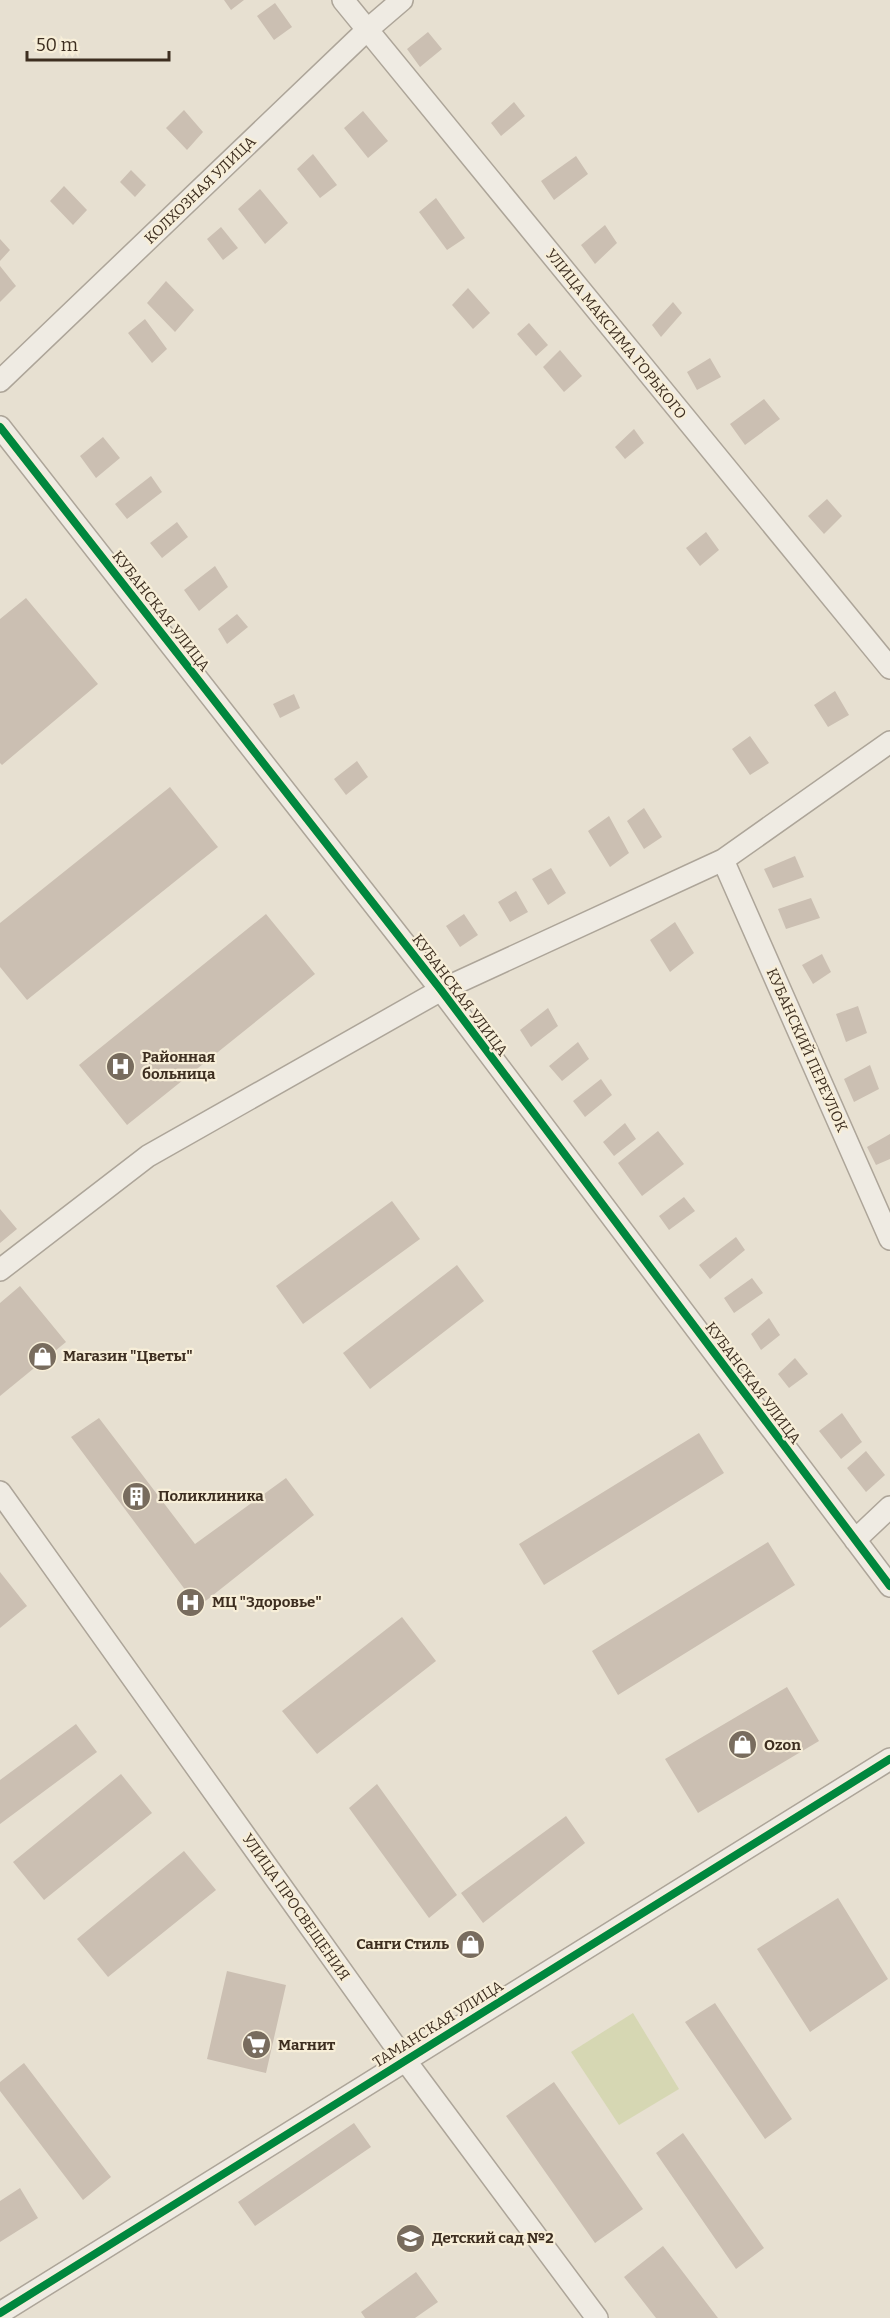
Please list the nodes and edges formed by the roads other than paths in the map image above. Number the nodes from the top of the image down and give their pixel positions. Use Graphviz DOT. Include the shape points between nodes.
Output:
graph roads {
  1 [pos="343,0"];
  2 [pos="402,0"];
  3 [pos="367,30"];
  4 [pos="0,381"];
  5 [pos="0,427"];
  6 [pos="890,668"];
  7 [pos="890,742"];
  8 [pos="723,860"];
  9 [pos="441,990"];
  10 [pos="890,1239"];
  11 [pos="0,1270"];
  12 [pos="0,1492"];
  13 [pos="890,1507"];
  14 [pos="855,1540"];
  15 [pos="890,1586"];
  16 [pos="890,1759"];
  17 [pos="405,2060"];
  18 [pos="0,2313"];
  19 [pos="597,2318"];
  1 -- 3 [label="street, УЛИЦА МАКСИМА ГОРЬКОГО"];
  2 -- 3 [label="street, КОЛХОЗНАЯ УЛИЦА"];
  3 -- 4 [label="street, КОЛХОЗНАЯ УЛИЦА"];
  3 -- 6 [label="street, УЛИЦА МАКСИМА ГОРЬКОГО"];
  5 -- 9 [label="street, КУБАНСКАЯ УЛИЦА"];
  7 -- 8 [label="street"];
  8 -- 9 [label="street"];
  8 -- 10 [label="street, КУБАНСКИЙ ПЕРЕУЛОК"];
  9 -- 11 [label="street" via="148,1156"];
  9 -- 14 [label="street, КУБАНСКАЯ УЛИЦА"];
  12 -- 17 [label="street, УЛИЦА ПРОСВЕЩЕНИЯ"];
  13 -- 14 [label="street"];
  14 -- 15 [label="street, КУБАНСКАЯ УЛИЦА"];
  16 -- 17 [label="street, ТАМАНСКАЯ УЛИЦА"];
  17 -- 18 [label="street, ТАМАНСКАЯ УЛИЦА"];
  17 -- 19 [label="street, УЛИЦА ПРОСВЕЩЕНИЯ"];
}
